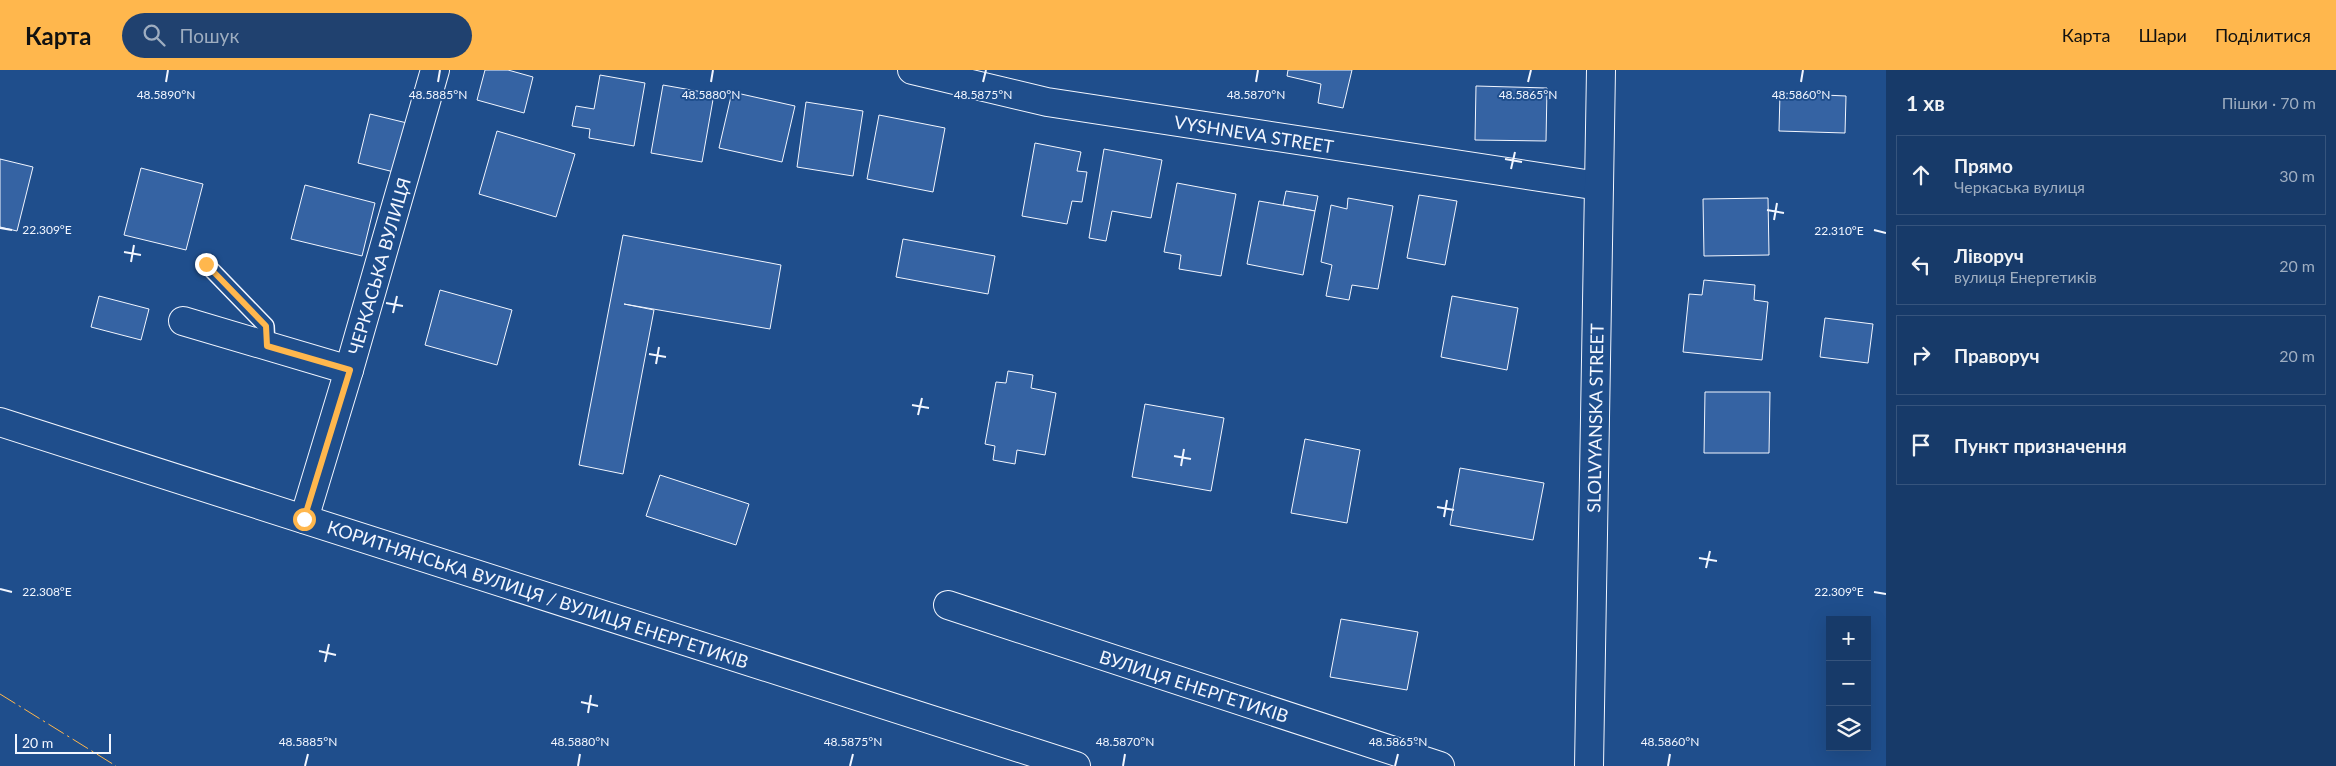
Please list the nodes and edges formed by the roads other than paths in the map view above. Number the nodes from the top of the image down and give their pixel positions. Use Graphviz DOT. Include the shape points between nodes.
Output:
graph roads {
  1 [pos="435,70"];
  2 [pos="912,70"];
  3 [pos="1601,70"];
  4 [pos="1599,186"];
  5 [pos="206,264"];
  6 [pos="183,321"];
  7 [pos="267,346"];
  8 [pos="350,370"];
  9 [pos="0,422"];
  10 [pos="304,519"];
  11 [pos="948,605"];
  12 [pos="1076,766"];
  13 [pos="1440,766"];
  14 [pos="1589,766"];
  1 -- 8 [label="street, ЧЕРКАСЬКА ВУЛИЦЯ"];
  2 -- 4 [label="street, VYSHNEVA STREET" via="1047,102"];
  3 -- 4 [label="street, SLOLVYANSKA STREET"];
  4 -- 14 [label="street, SLOLVYANSKA STREET"];
  5 -- 7 [label="lane" via="266,326"];
  6 -- 7 [label="street"];
  7 -- 8 [label="street"];
  8 -- 10 [label="street, ЧЕРКАСЬКА ВУЛИЦЯ"];
  9 -- 10 [label="street, КОРИТНЯНСЬКА ВУЛИЦЯ / ВУЛИЦЯ ЕНЕРГЕТИКІВ"];
  10 -- 12 [label="street, КОРИТНЯНСЬКА ВУЛИЦЯ / ВУЛИЦЯ ЕНЕРГЕТИКІВ"];
  11 -- 13 [label="street, ВУЛИЦЯ ЕНЕРГЕТИКІВ"];
}
